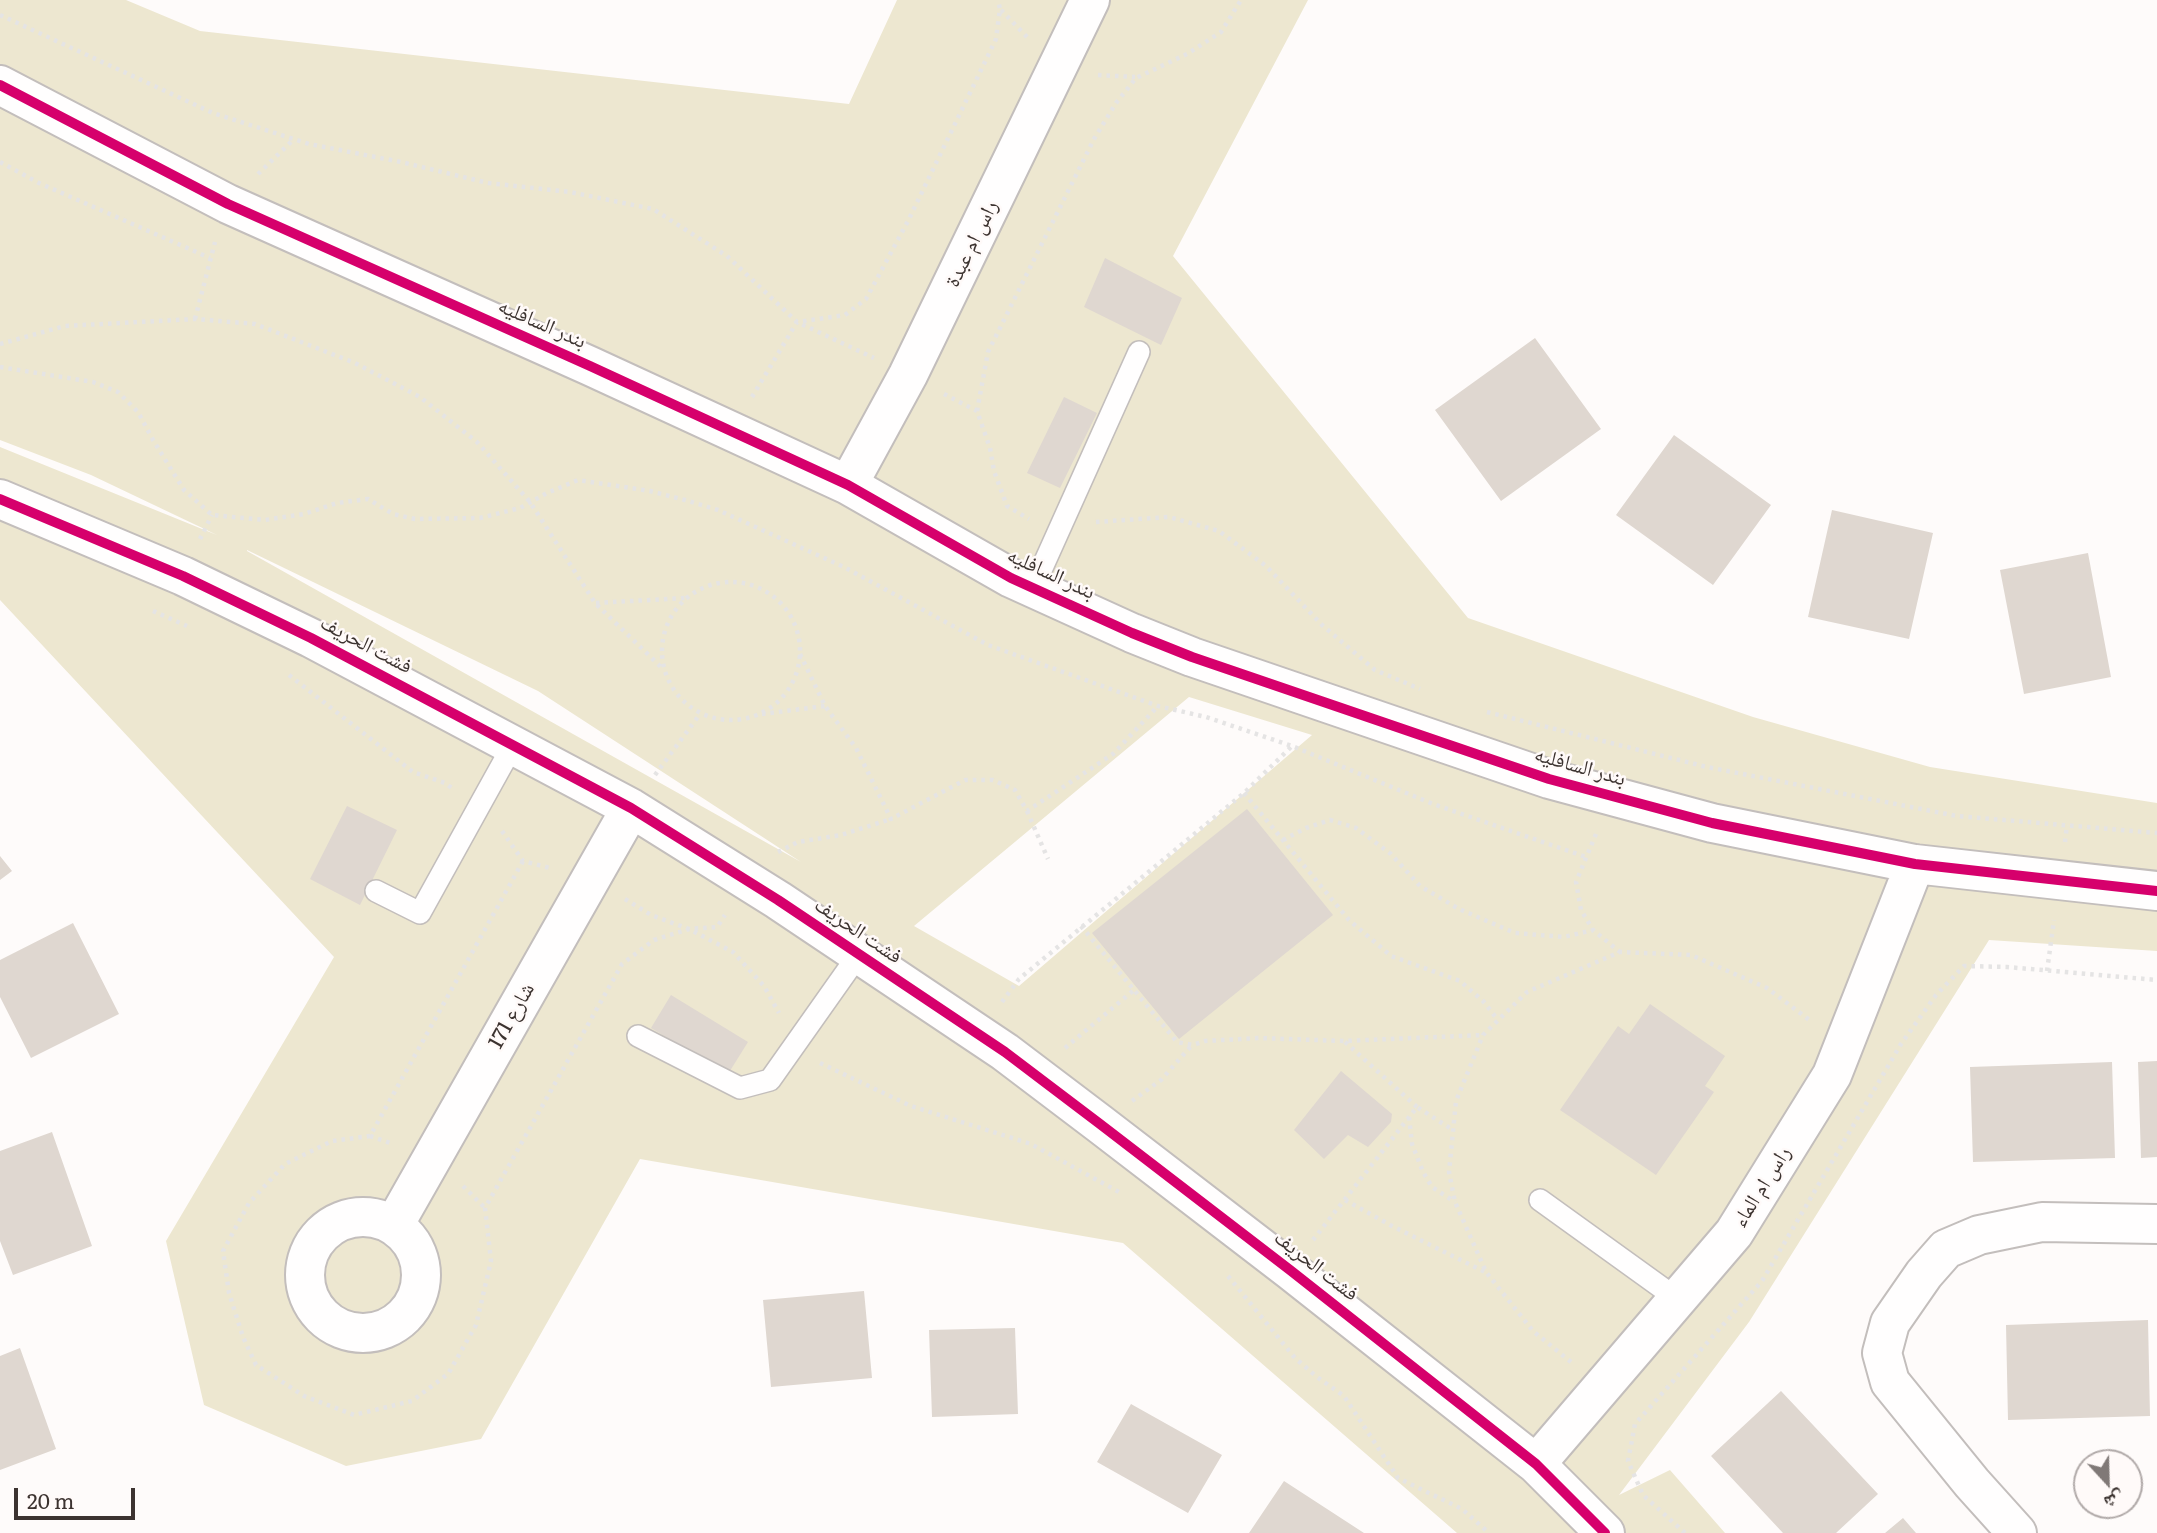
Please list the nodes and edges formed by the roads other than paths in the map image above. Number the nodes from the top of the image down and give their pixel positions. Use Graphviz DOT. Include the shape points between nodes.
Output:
graph roads {
  1 [pos="1090,0"];
  2 [pos="0,85"];
  3 [pos="1139,352"];
  4 [pos="848,485"];
  5 [pos="0,499"];
  6 [pos="1033,588"];
  7 [pos="513,745"];
  8 [pos="631,808"];
  9 [pos="1915,864"];
  10 [pos="376,891"];
  11 [pos="2157,891"];
  12 [pos="859,954"];
  13 [pos="638,1036"];
  14 [pos="1540,1200"];
  15 [pos="2157,1224"];
  16 [pos="394,1225"];
  17 [pos="1676,1298"];
  18 [pos="1536,1464"];
  19 [pos="1605,1533"];
  20 [pos="2017,1533"];
  1 -- 4 [label="street, راس ام عبدة" via="908,375"];
  2 -- 4 [label="street, بندر السافليه" via="228,204"];
  3 -- 6 [label="lane"];
  4 -- 6 [label="street, بندر السافليه"];
  5 -- 7 [label="street, فشت الحريف" via="183,576"];
  6 -- 9 [label="street, بندر السافليه" via="1249,678 1549,779 1712,823"];
  7 -- 8 [label="street, فشت الحريف"];
  7 -- 10 [label="lane" via="420,913"];
  8 -- 12 [label="street, فشت الحريف"];
  8 -- 16 [label="street, شارع 171"];
  9 -- 11 [label="street, بندر السافليه"];
  9 -- 17 [label="street, راس ام الماء" via="1832,1075 1734,1233"];
  12 -- 13 [label="lane" via="770,1080 740,1088"];
  12 -- 18 [label="street, فشت الحريف" via="1034,1074"];
  14 -- 17 [label="lane"];
  15 -- 20 [label="street" via="2042,1222 1979,1234 1946,1249 1890,1323 1882,1353 1890,1382"];
  17 -- 18 [label="street, راس ام الماء"];
  18 -- 19 [label="street, فشت الحريف"];
}
